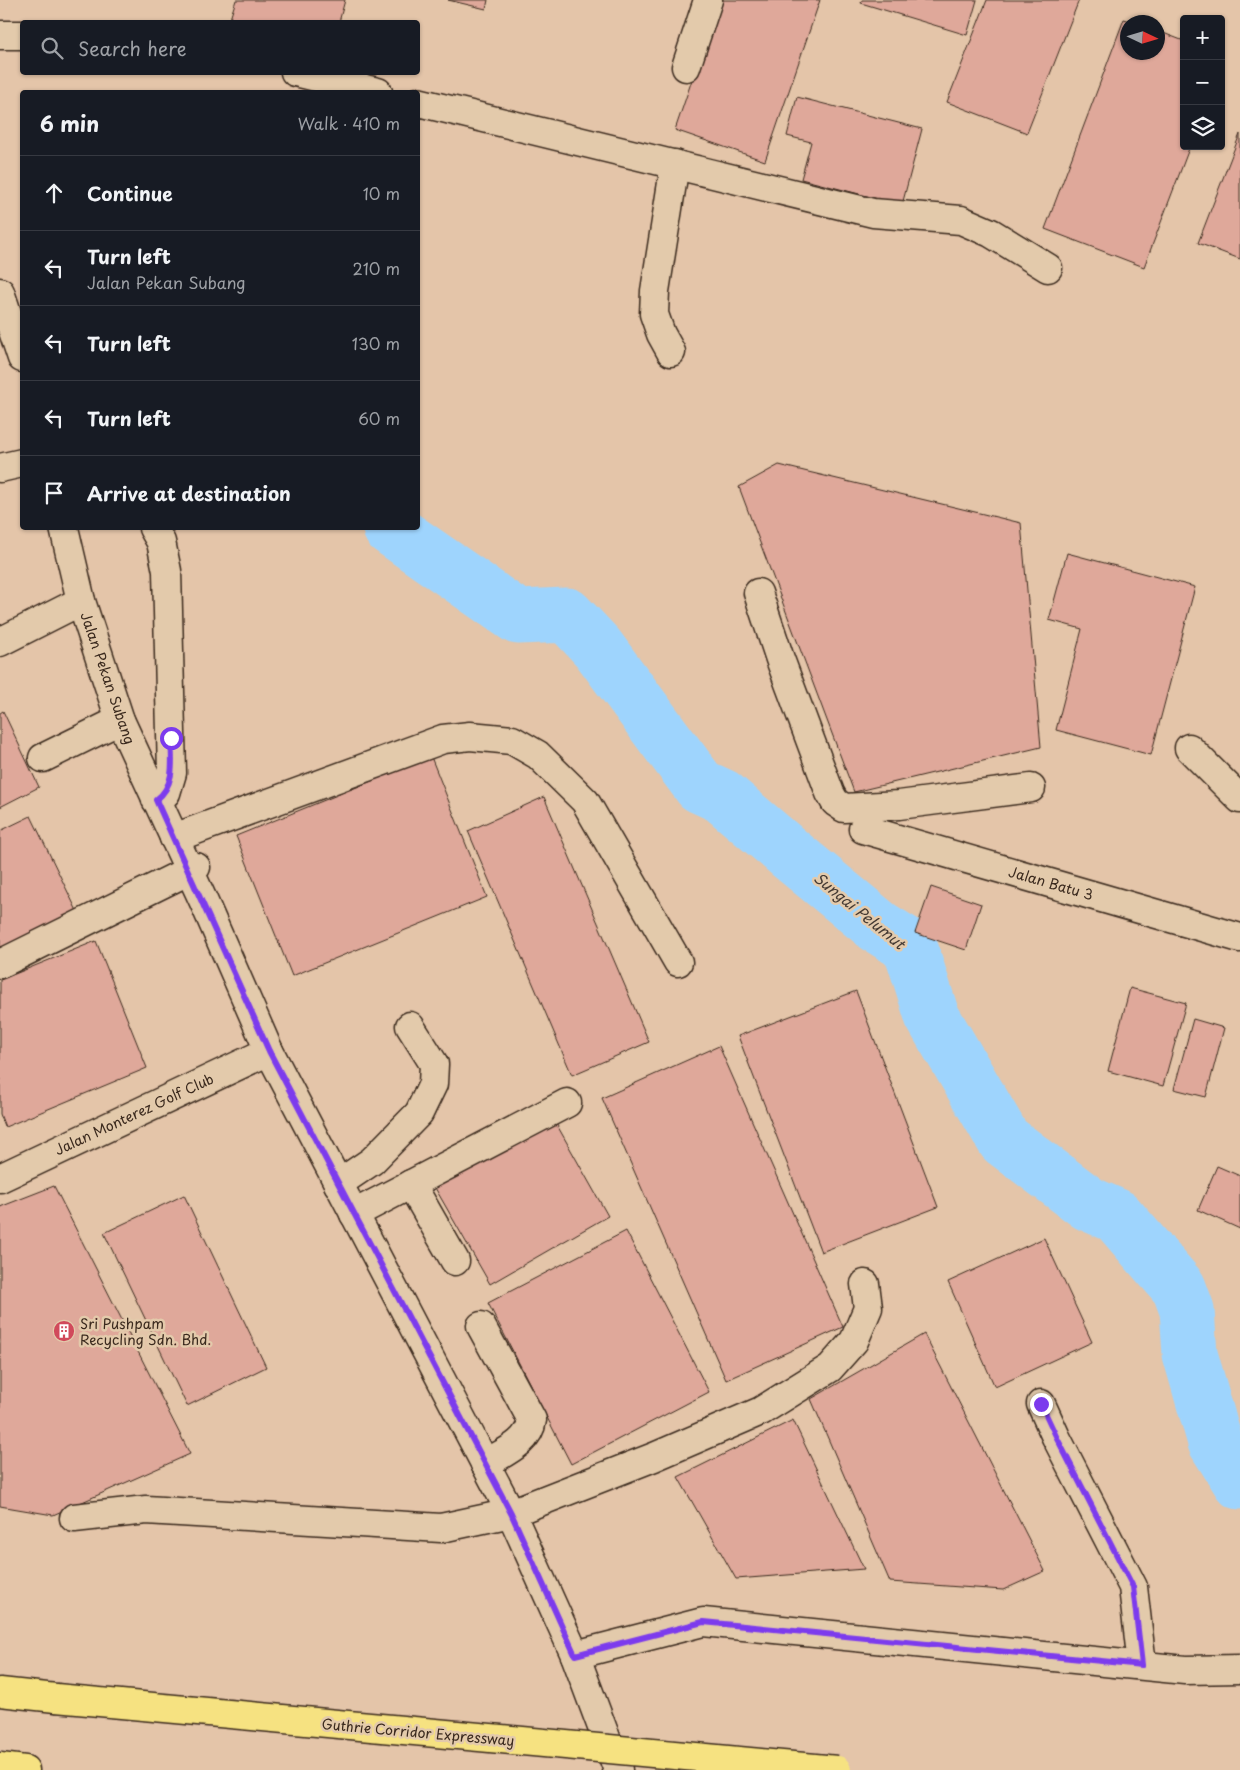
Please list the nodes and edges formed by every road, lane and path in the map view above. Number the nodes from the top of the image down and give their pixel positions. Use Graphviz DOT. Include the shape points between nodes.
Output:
graph roads {
  1 [pos="708,0"];
  2 [pos="0,35"];
  3 [pos="20,35"];
  4 [pos="686,67"];
  5 [pos="307,75"];
  6 [pos="370,90"];
  7 [pos="420,102"];
  8 [pos="675,164"];
  9 [pos="1048,268"];
  10 [pos="0,292"];
  11 [pos="20,352"];
  12 [pos="672,352"];
  13 [pos="20,463"];
  14 [pos="0,468"];
  15 [pos="64,530"];
  16 [pos="154,530"];
  17 [pos="758,593"];
  18 [pos="81,601"];
  19 [pos="0,642"];
  20 [pos="120,720"];
  21 [pos="1189,748"];
  22 [pos="43,758"];
  23 [pos="1031,788"];
  24 [pos="1240,799"];
  25 [pos="156,800"];
  26 [pos="899,805"];
  27 [pos="863,828"];
  28 [pos="174,838"];
  29 [pos="897,839"];
  30 [pos="192,868"];
  31 [pos="1240,938"];
  32 [pos="678,962"];
  33 [pos="0,964"];
  34 [pos="410,1026"];
  35 [pos="269,1051"];
  36 [pos="567,1103"];
  37 [pos="0,1178"];
  38 [pos="338,1184"];
  39 [pos="411,1184"];
  40 [pos="354,1214"];
  41 [pos="455,1261"];
  42 [pos="865,1284"];
  43 [pos="480,1326"];
  44 [pos="1041,1404"];
  45 [pos="485,1464"];
  46 [pos="511,1513"];
  47 [pos="74,1518"];
  48 [pos="575,1655"];
  49 [pos="1142,1665"];
  50 [pos="1240,1669"];
  51 [pos="0,1692"];
  52 [pos="0,1767"];
  53 [pos="25,1770"];
  54 [pos="618,1770"];
  55 [pos="837,1770"];
  1 -- 4 [label="street"];
  2 -- 3 [label="street"];
  5 -- 6 [label="street"];
  7 -- 8 [label="street"];
  8 -- 9 [label="street" via="873,213 961,220 991,233"];
  8 -- 12 [label="street" via="654,291 654,314"];
  10 -- 11 [label="street"];
  13 -- 14 [label="street"];
  15 -- 18 [label="street, Jalan Pekan Subang"];
  16 -- 25 [label="street" via="161,542 167,571 172,773 166,793"];
  17 -- 26 [label="street" via="835,802 844,808"];
  18 -- 19 [label="street"];
  18 -- 20 [label="street, Jalan Pekan Subang"];
  20 -- 22 [label="street"];
  20 -- 25 [label="street, Jalan Pekan Subang"];
  21 -- 24 [label="street"];
  23 -- 26 [label="street"];
  25 -- 28 [label="street, Jalan Pekan Subang"];
  26 -- 29 [label="street"];
  27 -- 29 [label="street, Jalan Batu 3"];
  28 -- 30 [label="street, Jalan Pekan Subang"];
  28 -- 32 [label="street" via="443,739 470,736 512,740 538,756 585,801"];
  29 -- 31 [label="street, Jalan Batu 3"];
  30 -- 33 [label="street"];
  30 -- 35 [label="street, Jalan Pekan Subang"];
  34 -- 38 [label="street" via="434,1064 433,1084 419,1113 372,1161"];
  35 -- 37 [label="street, Jalan Monterez Golf Club"];
  35 -- 38 [label="street, Jalan Pekan Subang"];
  36 -- 39 [label="street"];
  38 -- 40 [label="street, Jalan Pekan Subang"];
  39 -- 40 [label="street"];
  39 -- 41 [label="street"];
  40 -- 45 [label="street, Jalan Pekan Subang"];
  42 -- 46 [label="street" via="868,1308 854,1341 830,1368 761,1411"];
  43 -- 45 [label="street" via="532,1420 531,1430 524,1440"];
  44 -- 49 [label="street" via="1133,1587"];
  45 -- 46 [label="street, Jalan Pekan Subang"];
  46 -- 47 [label="street" via="441,1528 146,1510"];
  46 -- 48 [label="street, Jalan Pekan Subang"];
  48 -- 49 [label="street" via="703,1622"];
  48 -- 54 [label="street, Jalan Pekan Subang"];
  49 -- 50 [label="street" via="1185,1670"];
  51 -- 55 [label="highway, Guthrie Corridor Expressway, bridge"];
  52 -- 53 [label="highway"];
}
